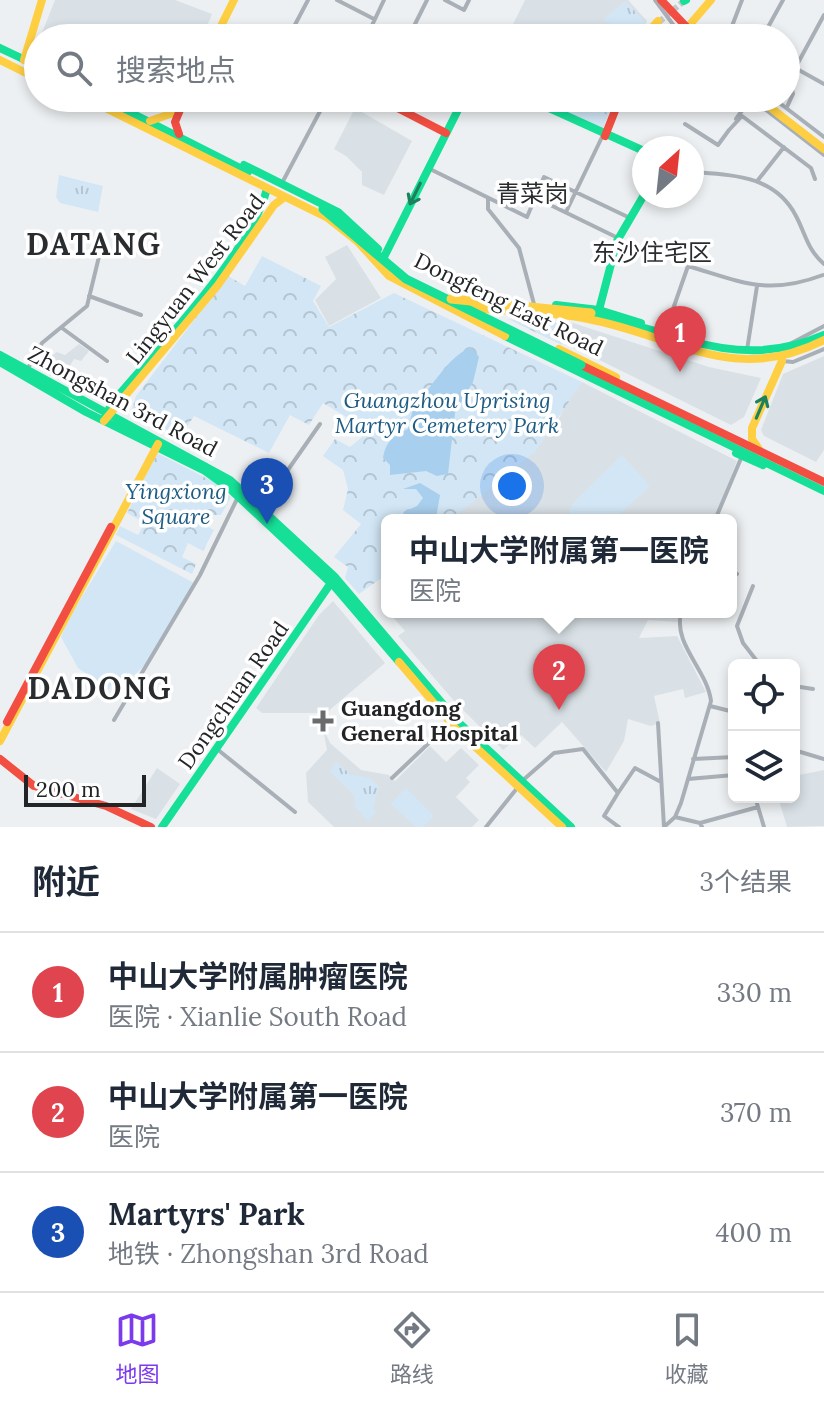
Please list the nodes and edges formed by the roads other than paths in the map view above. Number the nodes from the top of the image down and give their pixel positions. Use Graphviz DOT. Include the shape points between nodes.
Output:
graph roads {
  1 [pos="42,0"];
  2 [pos="234,0"];
  3 [pos="308,0"];
  4 [pos="337,0"];
  5 [pos="384,0"];
  6 [pos="427,0"];
  7 [pos="445,0"];
  8 [pos="469,0"];
  9 [pos="711,0"];
  10 [pos="742,0"];
  11 [pos="783,0"];
  12 [pos="661,1"];
  13 [pos="824,15"];
  14 [pos="374,19"];
  15 [pos="659,21"];
  16 [pos="35,24"];
  17 [pos="222,24"];
  18 [pos="295,24"];
  19 [pos="372,24"];
  20 [pos="415,24"];
  21 [pos="656,24"];
  22 [pos="682,24"];
  23 [pos="682,24"];
  24 [pos="692,24"];
  25 [pos="733,24"];
  26 [pos="770,24"];
  27 [pos="0,46"];
  28 [pos="0,60"];
  29 [pos="24,60"];
  30 [pos="800,63"];
  31 [pos="24,71"];
  32 [pos="24,71"];
  33 [pos="800,71"];
  34 [pos="824,84"];
  35 [pos="113,112"];
  36 [pos="123,112"];
  37 [pos="176,112"];
  38 [pos="178,112"];
  39 [pos="320,112"];
  40 [pos="405,112"];
  41 [pos="412,112"];
  42 [pos="457,112"];
  43 [pos="555,112"];
  44 [pos="614,112"];
  45 [pos="742,112"];
  46 [pos="769,112"];
  47 [pos="777,112"];
  48 [pos="787,112"];
  49 [pos="788,112"];
  50 [pos="411,115"];
  51 [pos="148,121"];
  52 [pos="685,124"];
  53 [pos="730,129"];
  54 [pos="446,133"];
  55 [pos="179,134"];
  56 [pos="604,136"];
  57 [pos="824,137"];
  58 [pos="632,146"];
  59 [pos="824,146"];
  60 [pos="784,147"];
  61 [pos="824,155"];
  62 [pos="432,170"];
  63 [pos="231,171"];
  64 [pos="704,173"];
  65 [pos="815,179"];
  66 [pos="758,180"];
  67 [pos="282,183"];
  68 [pos="266,192"];
  69 [pos="575,192"];
  70 [pos="534,197"];
  71 [pos="488,198"];
  72 [pos="282,199"];
  73 [pos="268,206"];
  74 [pos="636,208"];
  75 [pos="566,213"];
  76 [pos="630,218"];
  77 [pos="104,236"];
  78 [pos="618,238"];
  79 [pos="383,255"];
  80 [pos="824,264"];
  81 [pos="385,272"];
  82 [pos="823,275"];
  83 [pos="757,286"];
  84 [pos="89,296"];
  85 [pos="450,296"];
  86 [pos="434,298"];
  87 [pos="534,304"];
  88 [pos="473,308"];
  89 [pos="517,308"];
  90 [pos="595,311"];
  91 [pos="141,315"];
  92 [pos="469,319"];
  93 [pos="824,326"];
  94 [pos="62,328"];
  95 [pos="666,337"];
  96 [pos="823,340"];
  97 [pos="691,341"];
  98 [pos="747,350"];
  99 [pos="774,352"];
  100 [pos="0,355"];
  101 [pos="107,361"];
  102 [pos="782,361"];
  103 [pos="0,362"];
  104 [pos="27,370"];
  105 [pos="672,408"];
  106 [pos="106,417"];
  107 [pos="320,424"];
  108 [pos="703,432"];
  109 [pos="156,444"];
  110 [pos="762,451"];
  111 [pos="742,456"];
  112 [pos="780,470"];
  113 [pos="824,482"];
  114 [pos="824,491"];
  115 [pos="238,496"];
  116 [pos="261,508"];
  117 [pos="718,514"];
  118 [pos="333,580"];
  119 [pos="753,586"];
  120 [pos="680,618"];
  121 [pos="755,659"];
  122 [pos="800,687"];
  123 [pos="813,689"];
  124 [pos="710,706"];
  125 [pos="441,708"];
  126 [pos="728,708"];
  127 [pos="114,720"];
  128 [pos="450,723"];
  129 [pos="658,723"];
  130 [pos="0,733"];
  131 [pos="0,741"];
  132 [pos="217,749"];
  133 [pos="800,752"];
  134 [pos="728,757"];
  135 [pos="0,759"];
  136 [pos="693,759"];
  137 [pos="824,759"];
  138 [pos="728,776"];
  139 [pos="392,778"];
  140 [pos="688,779"];
  141 [pos="661,782"];
  142 [pos="520,784"];
  143 [pos="618,793"];
  144 [pos="757,803"];
  145 [pos="758,807"];
  146 [pos="295,812"];
  147 [pos="675,817"];
  148 [pos="701,825"];
  149 [pos="151,827"];
  150 [pos="162,827"];
  151 [pos="486,827"];
  152 [pos="562,827"];
  153 [pos="571,827"];
  154 [pos="619,827"];
  155 [pos="664,827"];
  156 [pos="764,827"];
  1 -- 16 [label="main road"];
  2 -- 17 [label="main road"];
  3 -- 18 [label="street"];
  4 -- 14 [label="street"];
  5 -- 14 [label="street"];
  6 -- 20 [label="street"];
  7 -- 8 [label="street" via="464,10"];
  9 -- 24 [label="main road"];
  10 -- 25 [label="street"];
  11 -- 26 [label="street"];
  12 -- 22 [label="main road"];
  12 -- 23 [label="main road"];
  13 -- 30 [label="street"];
  14 -- 19 [label="street"];
  15 -- 21 [label="main road"];
  27 -- 29 [label="main road"];
  28 -- 31 [label="main road"];
  28 -- 32 [label="main road"];
  33 -- 34 [label="street"];
  35 -- 63 [label="main road, Dongfeng East Road"];
  36 -- 51 [label="main road, Dongfeng East Road"];
  37 -- 51 [label="main road"];
  38 -- 55 [label="main road"];
  39 -- 67 [label="street"];
  40 -- 50 [label="main road"];
  41 -- 50 [label="street"];
  42 -- 54 [label="main road"];
  43 -- 56 [label="main road"];
  44 -- 56 [label="main road"];
  45 -- 53 [label="street"];
  46 -- 61 [label="street"];
  47 -- 59 [label="main road"];
  48 -- 59 [label="main road"];
  49 -- 57 [label="street"];
  50 -- 54 [label="main road"];
  51 -- 55 [label="main road, Dongfeng East Road"];
  51 -- 86 [label="main road, Dongfeng East Road, bridge" via="349,225 393,270"];
  52 -- 53 [label="street" via="718,145"];
  53 -- 60 [label="street" via="742,116"];
  54 -- 79 [label="main road, one-way"];
  55 -- 67 [label="main road, Dongfeng East Road"];
  56 -- 58 [label="main road"];
  56 -- 69 [label="street"];
  60 -- 65 [label="street" via="811,168"];
  60 -- 66 [label="street"];
  62 -- 71 [label="street"];
  63 -- 68 [label="main road, Dongfeng East Road"];
  63 -- 81 [label="main road, Dongfeng East Road" via="333,221"];
  64 -- 66 [label="street"];
  66 -- 80 [label="street" via="795,214 806,244"];
  67 -- 79 [label="main road, Dongfeng East Road" via="344,216"];
  68 -- 72 [label="main road, Dongfeng East Road"];
  68 -- 73 [label="main road, Lingyuan West Road"];
  69 -- 70 [label="street" via="544,177"];
  69 -- 75 [label="street"];
  69 -- 76 [label="street"];
  70 -- 71 [label="street" via="527,217"];
  70 -- 75 [label="street"];
  71 -- 87 [label="street" via="488,209 519,248"];
  72 -- 73 [label="main road, Lingyuan West Road"];
  72 -- 92 [label="main road, Dongfeng East Road" via="344,235 394,284"];
  73 -- 106 [label="main road, Lingyuan West Road" via="214,285"];
  74 -- 76 [label="main road"];
  75 -- 78 [label="street"];
  76 -- 78 [label="main road"];
  77 -- 84 [label="street"];
  78 -- 90 [label="main road"];
  79 -- 81 [label="main road"];
  79 -- 85 [label="main road, Dongfeng East Road" via="412,279"];
  81 -- 86 [label="main road, Dongfeng East Road"];
  82 -- 83 [label="street" via="793,286"];
  83 -- 95 [label="street" via="688,266"];
  83 -- 98 [label="street"];
  84 -- 91 [label="street"];
  84 -- 94 [label="street" via="87,306"];
  85 -- 88 [label="main road, Dongfeng East Road"];
  85 -- 89 [label="main road"];
  86 -- 88 [label="main road"];
  86 -- 90 [label="main road, bridge"];
  86 -- 92 [label="main road, Dongfeng East Road"];
  86 -- 105 [label="main road, bridge"];
  87 -- 89 [label="main road"];
  87 -- 90 [label="main road"];
  88 -- 89 [label="main road"];
  88 -- 105 [label="main road, Dongfeng East Road"];
  89 -- 95 [label="main road"];
  90 -- 95 [label="main road"];
  90 -- 97 [label="main road"];
  92 -- 108 [label="main road, Dongfeng East Road"];
  93 -- 99 [label="street"];
  94 -- 101 [label="street"];
  94 -- 104 [label="street" via="42,343"];
  95 -- 96 [label="main road" via="715,351 778,356"];
  95 -- 97 [label="main road"];
  95 -- 102 [label="main road" via="721,357"];
  96 -- 99 [label="main road"];
  96 -- 102 [label="main road"];
  97 -- 98 [label="main road"];
  98 -- 99 [label="main road"];
  100 -- 104 [label="main road, Zhongshan 3rd Road"];
  110 -- 102 [label="main road, one-way" via="753,442 752,428"];
  103 -- 106 [label="main road, Zhongshan 3rd Road"];
  104 -- 106 [label="main road, Zhongshan 3rd Road"];
  105 -- 110 [label="main road, Dongfeng East Road"];
  106 -- 109 [label="main road, Zhongshan 3rd Road"];
  107 -- 116 [label="street"];
  108 -- 111 [label="main road"];
  108 -- 112 [label="main road, Dongfeng East Road"];
  109 -- 115 [label="main road, Zhongshan 3rd Road" via="214,476"];
  109 -- 116 [label="main road, Zhongshan 3rd Road" via="220,473"];
  109 -- 130 [label="main road"];
  109 -- 131 [label="main road"];
  110 -- 113 [label="main road, Dongfeng East Road"];
  111 -- 112 [label="main road"];
  111 -- 117 [label="street"];
  112 -- 114 [label="main road, Dongfeng East Road"];
  115 -- 118 [label="main road, Zhongshan 3rd Road"];
  115 -- 127 [label="street" via="200,575"];
  116 -- 118 [label="main road, Zhongshan 3rd Road"];
  118 -- 125 [label="main road"];
  118 -- 132 [label="main road, Dongchuan Road"];
  119 -- 121 [label="street" via="737,626"];
  120 -- 124 [label="street" via="679,630 708,686"];
  122 -- 123 [label="street"];
  124 -- 126 [label="street"];
  124 -- 136 [label="street"];
  125 -- 128 [label="main road"];
  125 -- 142 [label="main road"];
  128 -- 139 [label="street"];
  128 -- 142 [label="main road"];
  129 -- 141 [label="street"];
  132 -- 146 [label="street"];
  132 -- 150 [label="main road, Dongchuan Road"];
  133 -- 137 [label="street"];
  134 -- 136 [label="street"];
  135 -- 149 [label="main road" via="34,786 106,806"];
  136 -- 140 [label="street"];
  138 -- 140 [label="street"];
  140 -- 147 [label="street"];
  141 -- 143 [label="street" via="635,768"];
  141 -- 155 [label="street"];
  142 -- 143 [label="street" via="554,753 583,749"];
  142 -- 151 [label="street"];
  142 -- 152 [label="main road"];
  142 -- 153 [label="main road"];
  143 -- 154 [label="street" via="604,816"];
  144 -- 145 [label="street"];
  145 -- 148 [label="street"];
  145 -- 156 [label="street"];
  147 -- 148 [label="street"];
  147 -- 155 [label="street"];
}
